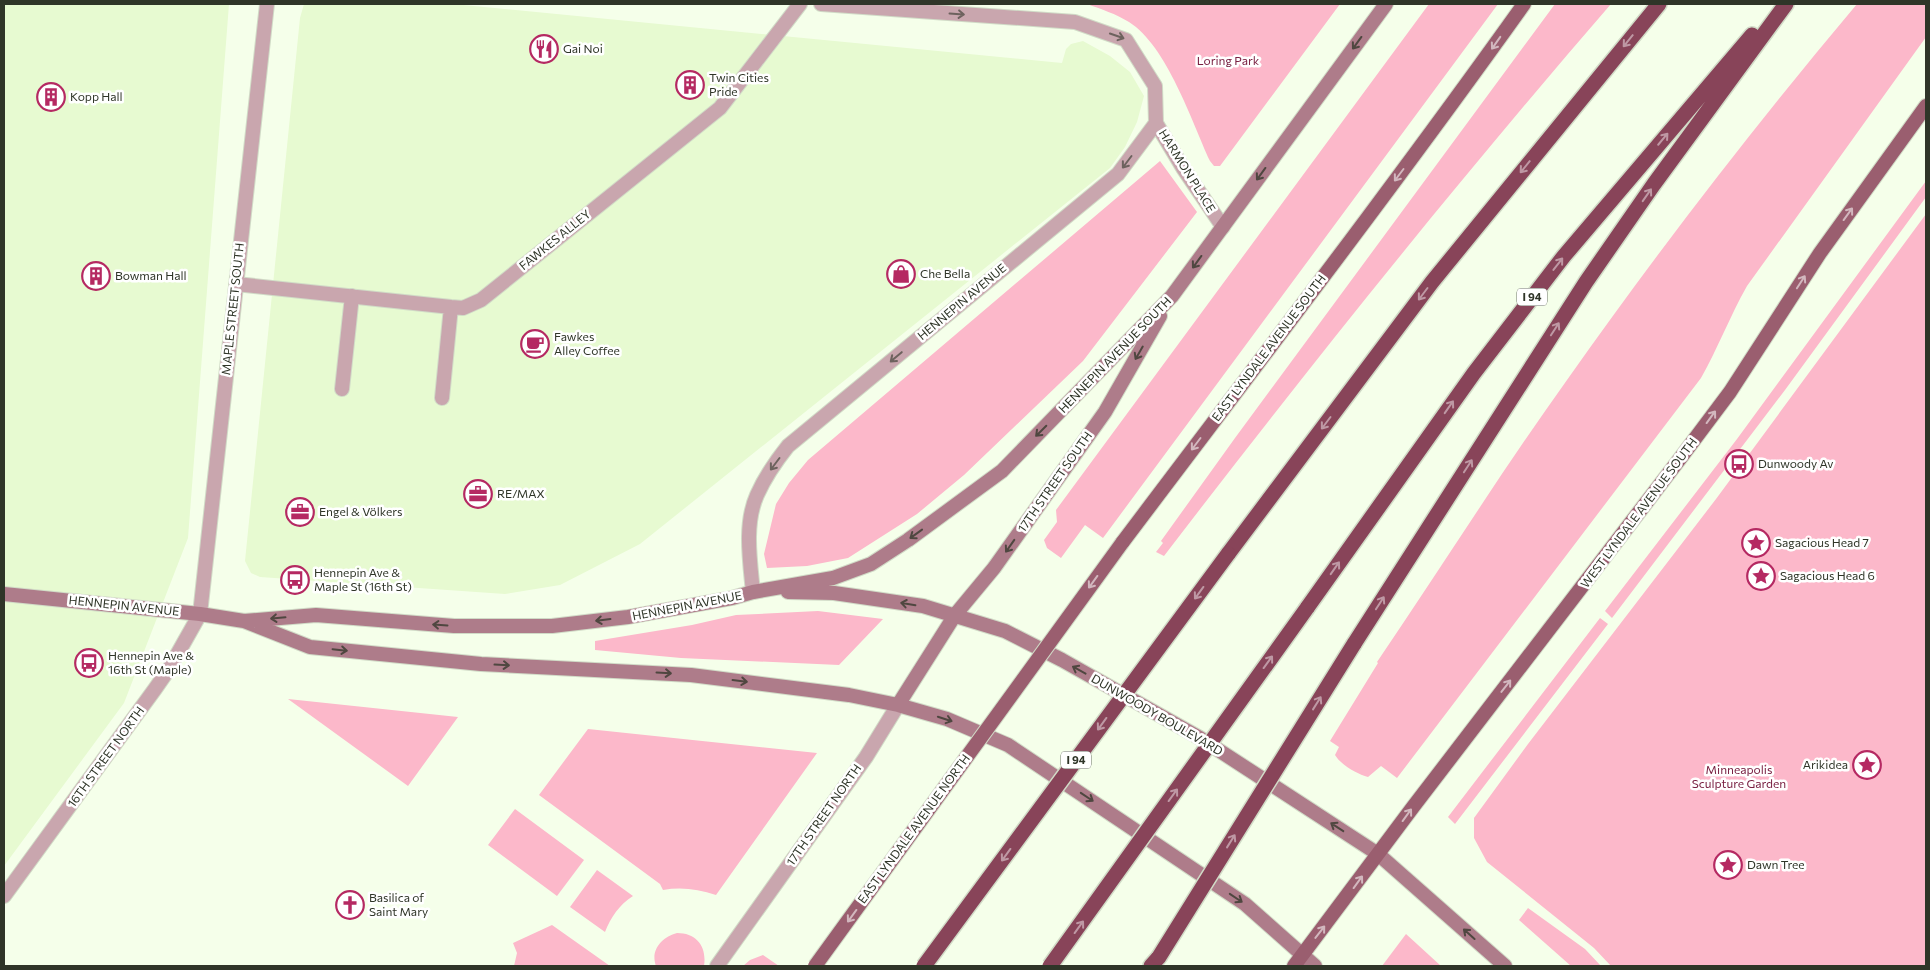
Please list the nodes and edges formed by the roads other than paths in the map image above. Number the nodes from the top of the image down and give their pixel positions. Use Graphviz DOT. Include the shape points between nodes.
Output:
graph roads {
  1 [pos="267,4"];
  2 [pos="800,4"];
  3 [pos="821,4"];
  4 [pos="1386,4"];
  5 [pos="1524,4"];
  6 [pos="1659,4"];
  7 [pos="1779,4"];
  8 [pos="1786,4"];
  9 [pos="1926,106"];
  10 [pos="1156,123"];
  11 [pos="1222,227"];
  12 [pos="236,284"];
  13 [pos="352,296"];
  14 [pos="1172,296"];
  15 [pos="451,307"];
  16 [pos="342,389"];
  17 [pos="442,398"];
  18 [pos="754,592"];
  19 [pos="4,594"];
  20 [pos="200,614"];
  21 [pos="955,615"];
  22 [pos="244,621"];
  23 [pos="926,660"];
  24 [pos="1014,692"];
  25 [pos="898,705"];
  26 [pos="1378,854"];
  27 [pos="4,896"];
  28 [pos="1303,954"];
  29 [pos="1155,963"];
  30 [pos="717,966"];
  31 [pos="815,966"];
  32 [pos="924,966"];
  33 [pos="1050,966"];
  34 [pos="1294,966"];
  35 [pos="1315,966"];
  36 [pos="1505,966"];
  1 -- 12 [label="street, MAPLE STREET SOUTH"];
  2 -- 15 [label="street, FAWKES ALLEY" via="720,108 481,300 464,308"];
  3 -- 10 [label="street, HARMON PLACE, one-way" via="1075,22 1126,40 1155,86"];
  4 -- 11 [label="main road, HENNEPIN AVENUE SOUTH, one-way"];
  5 -- 24 [label="main road, EAST LYNDALE AVENUE SOUTH, one-way, bridge"];
  6 -- 32 [label="highway, I 94, one-way, bridge" via="1432,282"];
  33 -- 7 [label="highway, I 94, one-way, bridge" via="1474,373 1564,256"];
  29 -- 8 [label="highway, one-way, bridge" via="1586,282"];
  26 -- 9 [label="main road, WEST LYNDALE AVENUE SOUTH, one-way" via="1730,392 1820,253"];
  10 -- 11 [label="street, HARMON PLACE"];
  10 -- 18 [label="street, HENNEPIN AVENUE, one-way" via="1118,174 788,446 756,496 749,551"];
  11 -- 14 [label="main road, HENNEPIN AVENUE SOUTH, one-way"];
  12 -- 13 [label="street, FAWKES ALLEY"];
  12 -- 20 [label="street, MAPLE STREET SOUTH"];
  13 -- 15 [label="street, FAWKES ALLEY"];
  13 -- 16 [label="street"];
  14 -- 18 [label="main road, HENNEPIN AVENUE SOUTH, one-way" via="1002,471 908,540 871,564 833,578"];
  14 -- 21 [label="main road, 17TH STREET SOUTH, one-way" via="1105,412 994,568"];
  15 -- 17 [label="street"];
  21 -- 18 [label="main road, DUNWOODY BOULEVARD, one-way" via="924,606 834,593"];
  18 -- 22 [label="main road, HENNEPIN AVENUE, one-way" via="628,617 552,626 454,626 316,615"];
  19 -- 20 [label="main road, HENNEPIN AVENUE"];
  20 -- 22 [label="main road, HENNEPIN AVENUE"];
  20 -- 27 [label="street, 16TH STREET NORTH" via="156,689"];
  21 -- 23 [label="main road, 17TH STREET SOUTH"];
  26 -- 21 [label="main road, DUNWOODY BOULEVARD, one-way" via="1200,738 1004,630"];
  22 -- 25 [label="main road, HENNEPIN AVENUE, one-way" via="310,647 481,664 691,674 849,694"];
  23 -- 25 [label="main road, 17TH STREET NORTH"];
  24 -- 31 [label="main road, EAST LYNDALE AVENUE NORTH, one-way, bridge"];
  25 -- 28 [label="main road, one-way" via="947,719 1008,745 1245,904"];
  25 -- 30 [label="street, 17TH STREET NORTH" via="866,757"];
  28 -- 26 [label="main road, WEST LYNDALE AVENUE SOUTH, one-way"];
  36 -- 26 [label="main road, DUNWOODY BOULEVARD, one-way"];
  28 -- 34 [label="main road, WEST LYNDALE AVENUE SOUTH"];
  28 -- 35 [label="main road"];
}
